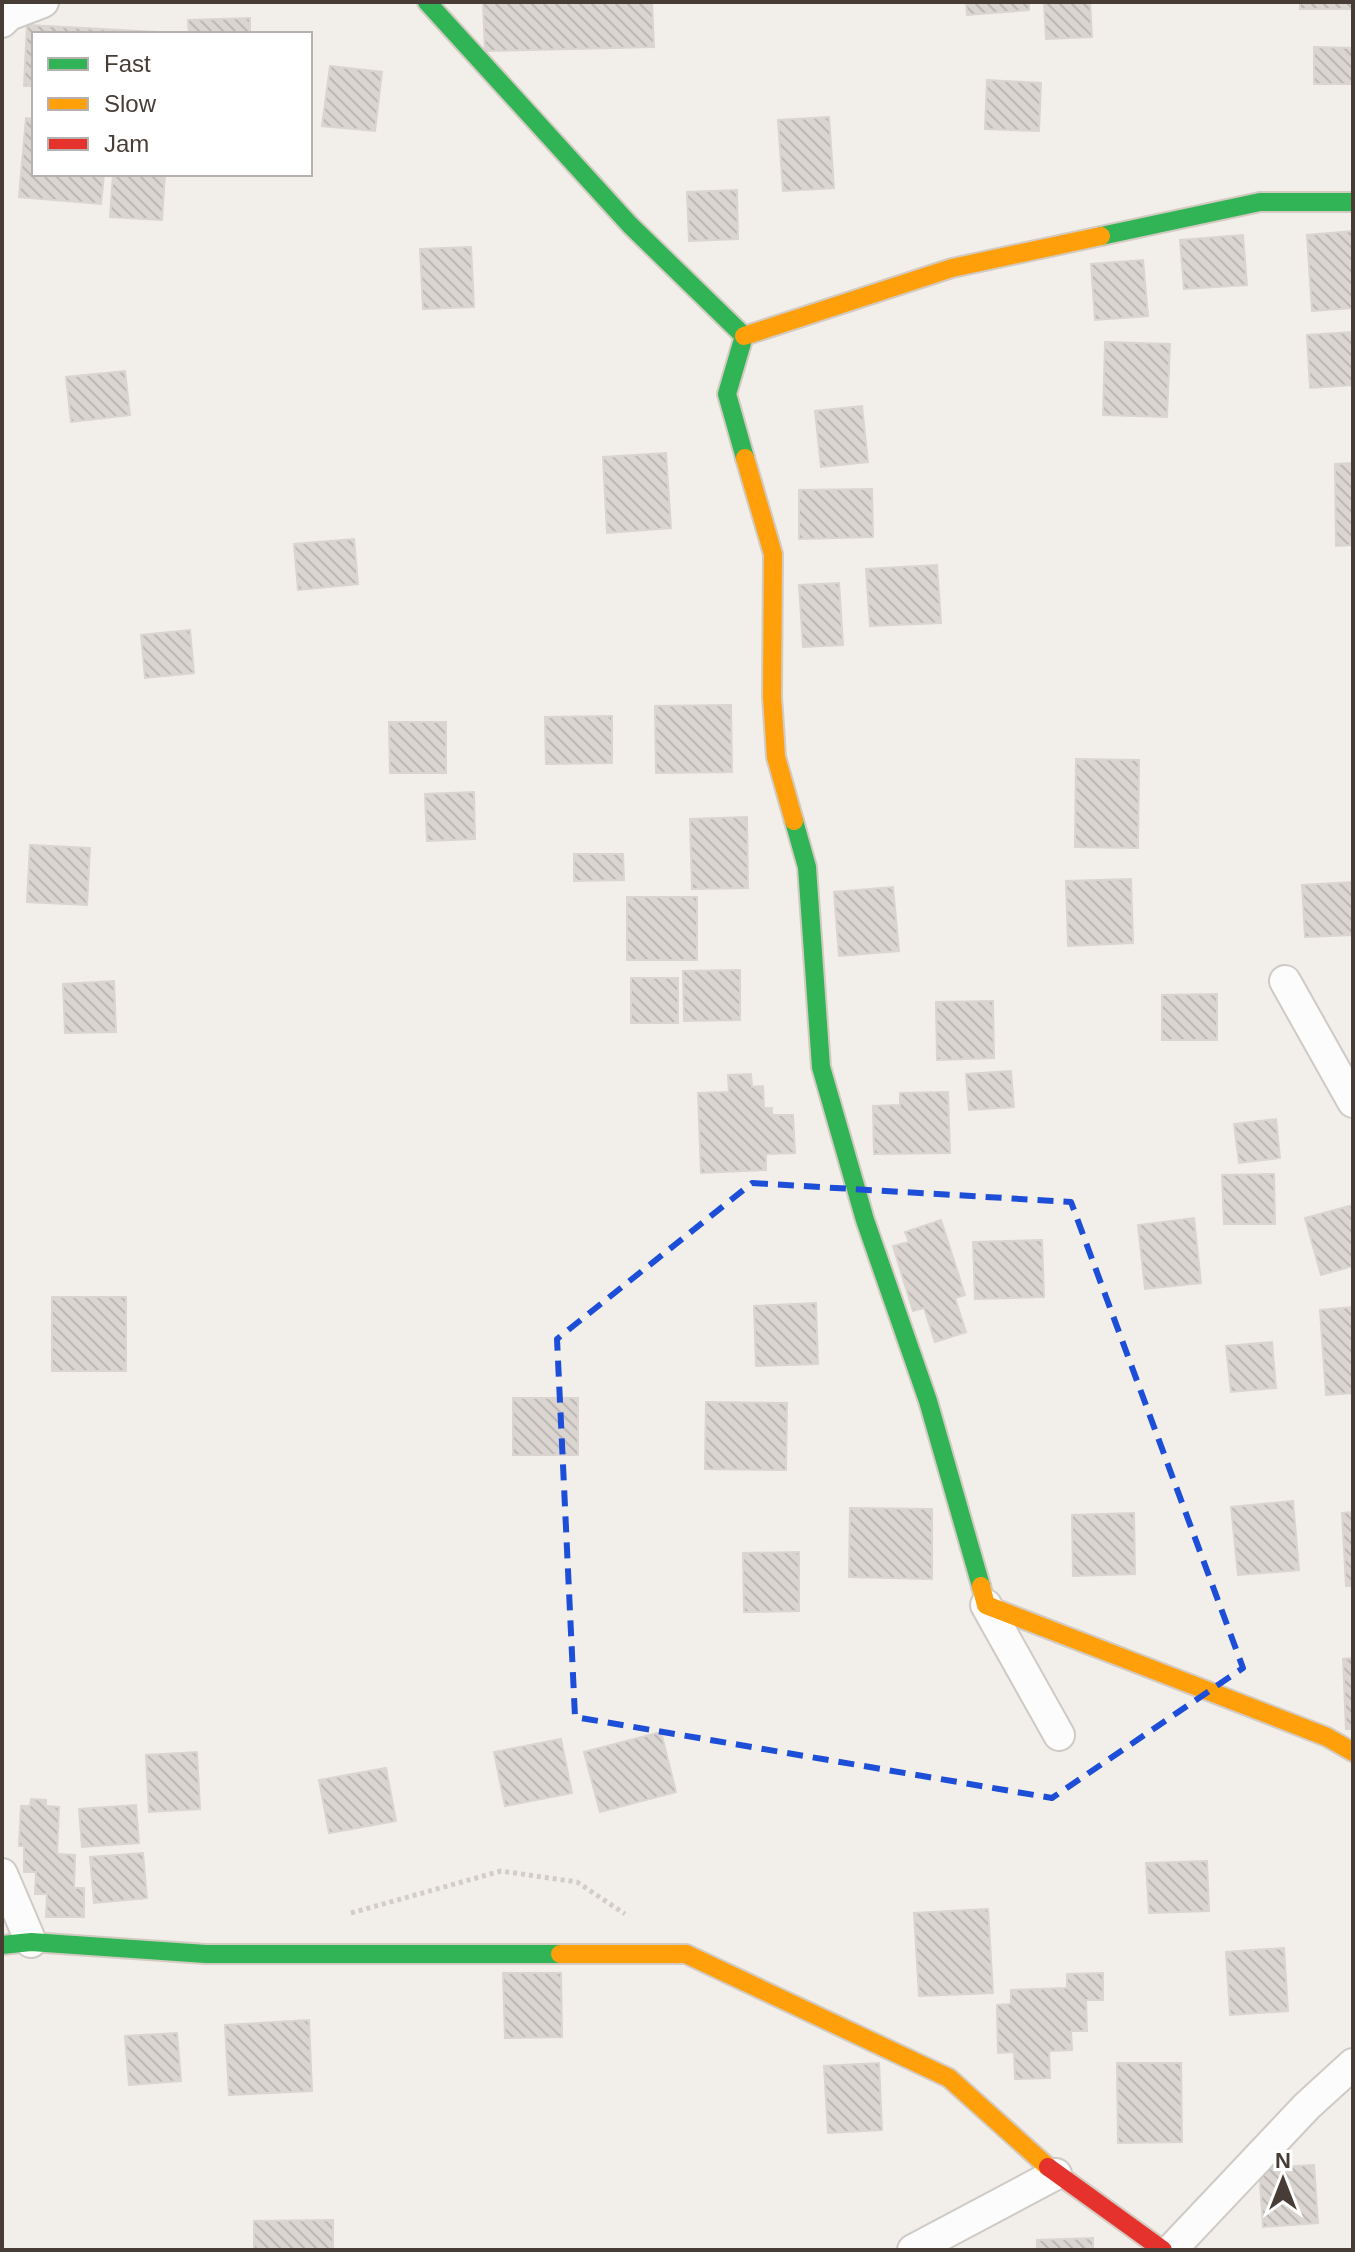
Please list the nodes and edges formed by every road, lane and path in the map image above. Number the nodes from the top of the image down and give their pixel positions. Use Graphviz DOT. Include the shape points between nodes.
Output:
graph roads {
  1 [pos="43,2"];
  2 [pos="427,2"];
  3 [pos="2,22"];
  4 [pos="1353,202"];
  5 [pos="744,336"];
  6 [pos="1285,981"];
  7 [pos="1353,1102"];
  8 [pos="986,1605"];
  9 [pos="1059,1735"];
  10 [pos="1353,1752"];
  11 [pos="2,1874"];
  12 [pos="339,1916"];
  13 [pos="638,1922"];
  14 [pos="17,1943"];
  15 [pos="1353,2064"];
  16 [pos="1056,2174"];
  17 [pos="913,2250"];
  18 [pos="1163,2250"];
  19 [pos="1171,2250"];
  1 -- 3 [label="street"];
  2 -- 5 [label="street" via="630,225"];
  4 -- 5 [label="street" via="1260,202 968,265"];
  5 -- 8 [label="street" via="727,394 773,554 776,757 807,867 821,1067 865,1220 928,1401"];
  6 -- 7 [label="street"];
  8 -- 9 [label="street"];
  8 -- 10 [label="street" via="1327,1737"];
  11 -- 14 [label="street"];
  12 -- 13 [label="path" via="501,1871 577,1882"];
  14 -- 16 [label="street" via="206,1954 686,1954 949,2078"];
  15 -- 19 [label="street"];
  16 -- 17 [label="street"];
  16 -- 18 [label="street"];
}
